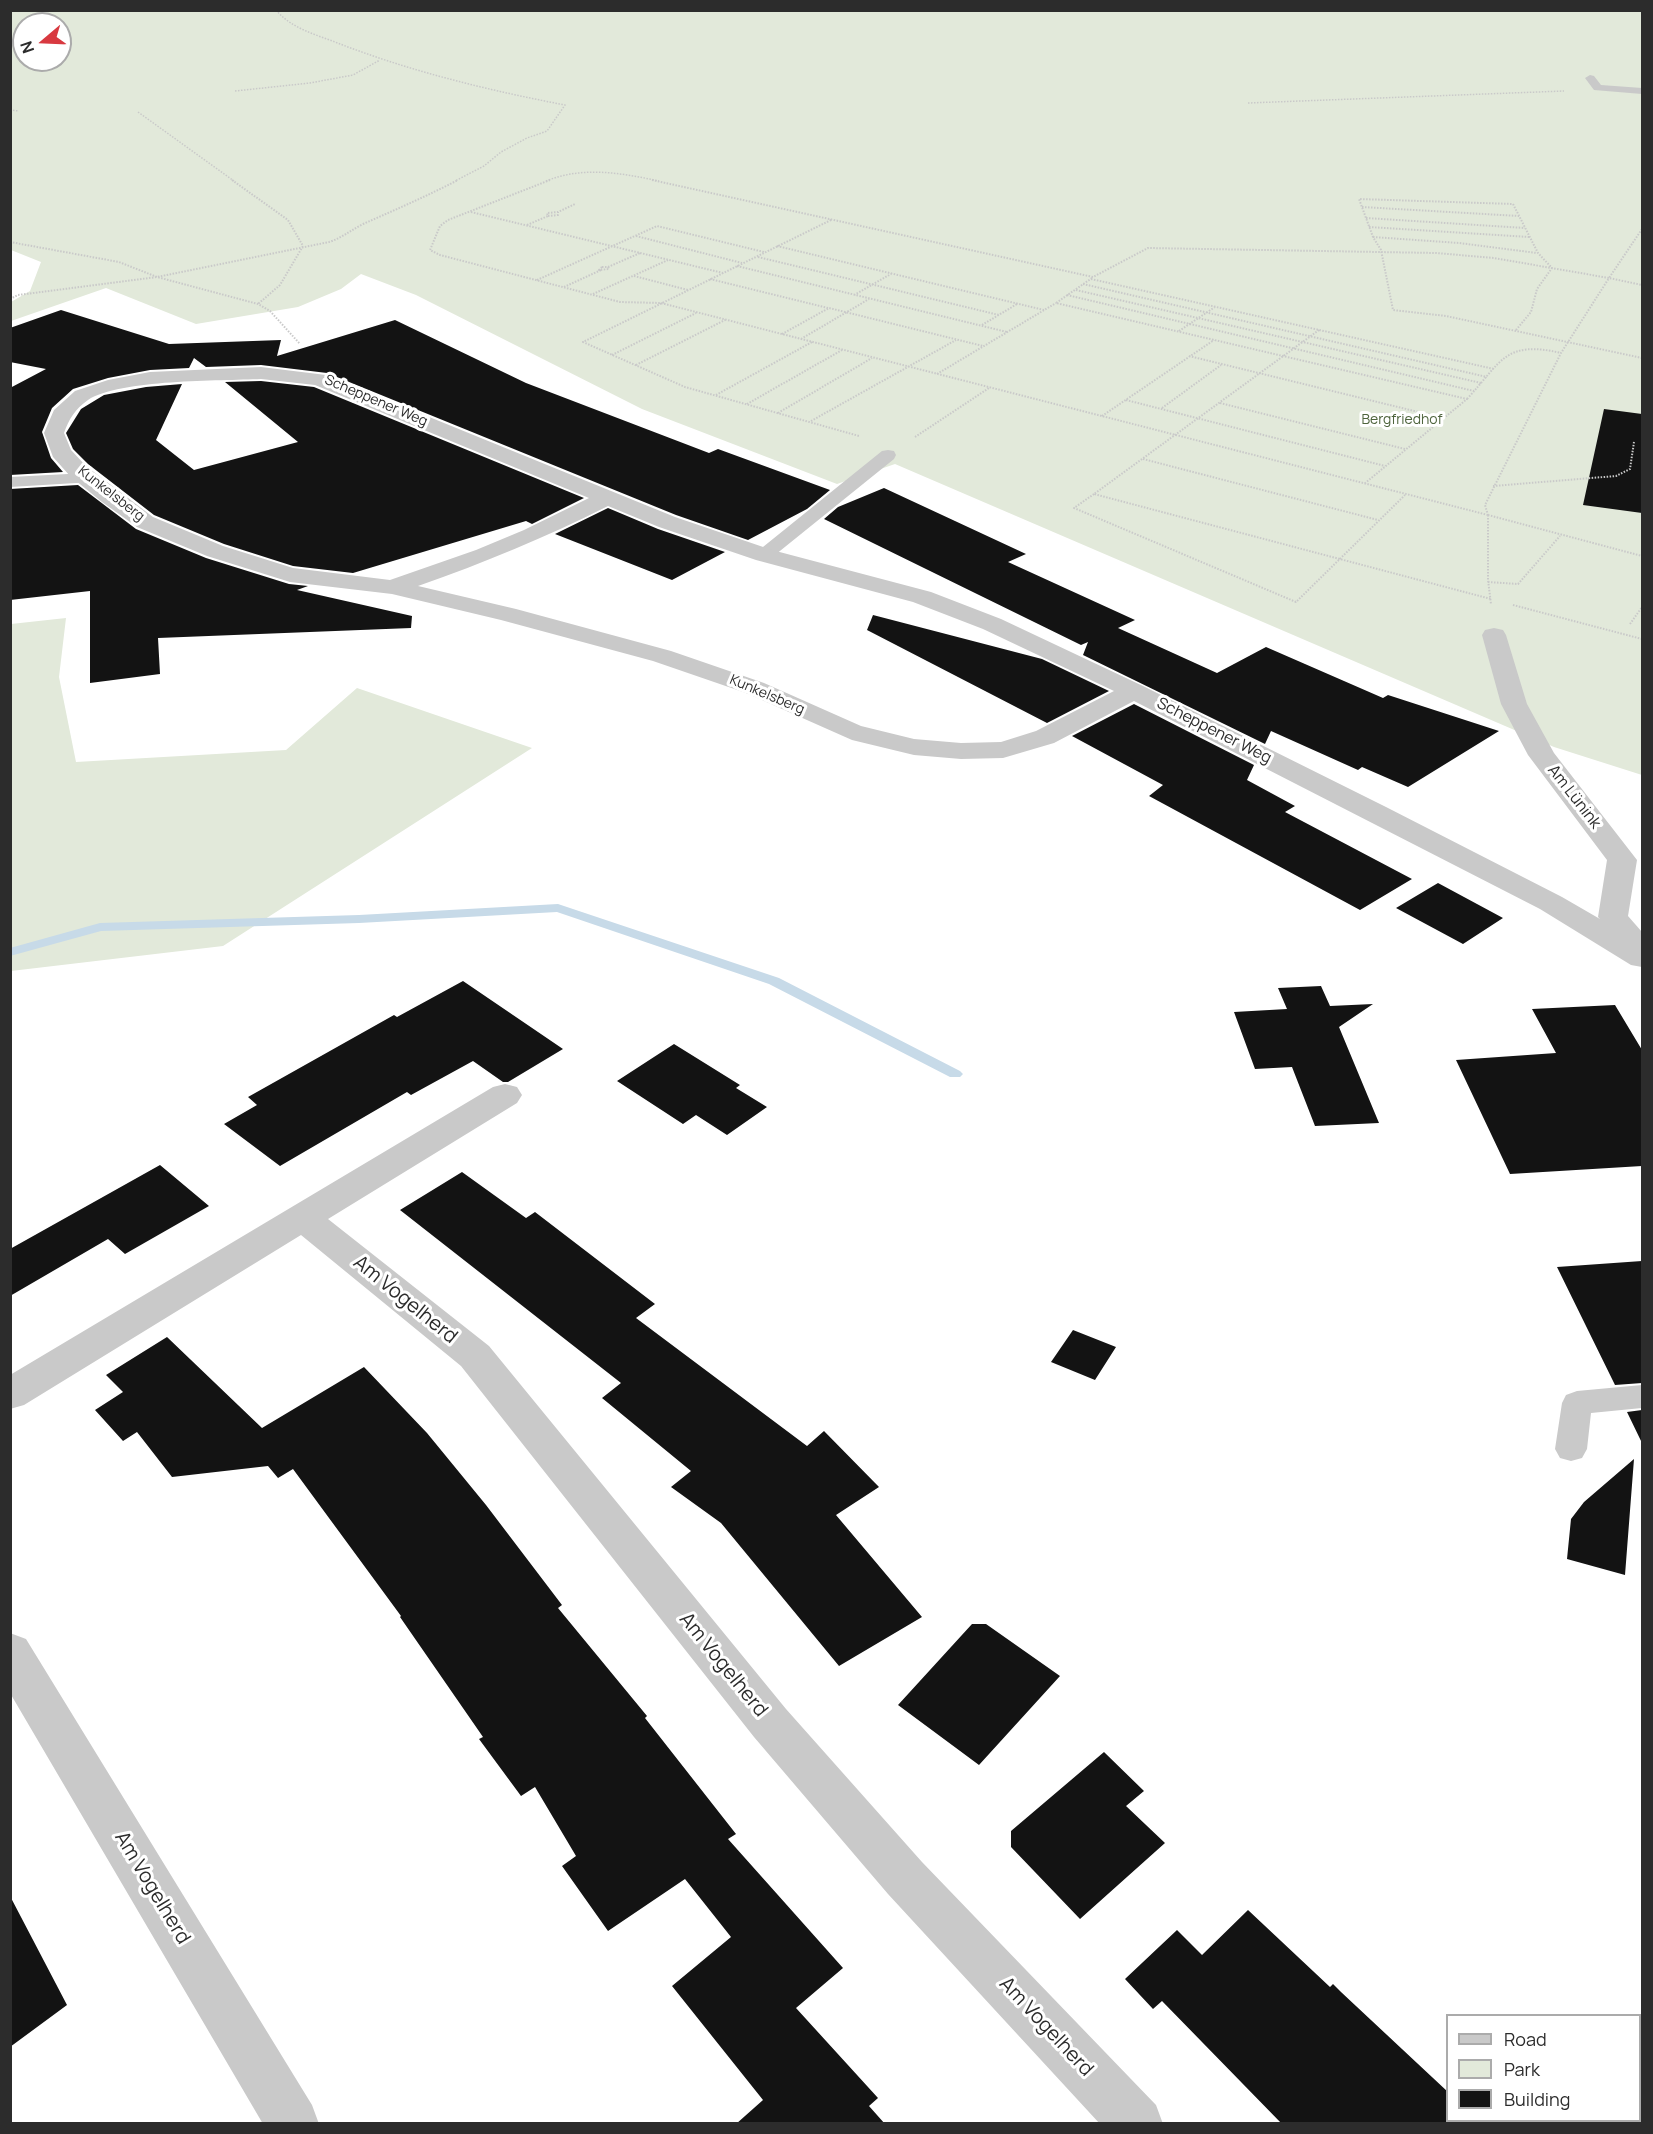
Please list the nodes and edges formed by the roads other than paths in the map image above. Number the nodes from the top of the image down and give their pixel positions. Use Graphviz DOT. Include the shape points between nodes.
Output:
graph roads {
  1 [pos="1590,78"];
  2 [pos="1642,91"];
  3 [pos="319,379"];
  4 [pos="888,456"];
  5 [pos="87,478"];
  6 [pos="10,482"];
  7 [pos="608,497"];
  8 [pos="764,555"];
  9 [pos="392,586"];
  10 [pos="1494,635"];
  11 [pos="1134,691"];
  12 [pos="1642,951"];
  13 [pos="1642,958"];
  14 [pos="505,1095"];
  15 [pos="302,1217"];
  16 [pos="10,1394"];
  17 [pos="1642,1397"];
  18 [pos="1571,1449"];
  19 [pos="10,1652"];
  20 [pos="293,2124"];
  21 [pos="1137,2124"];
  1 -- 2 [label="lane" via="1598,88"];
  3 -- 5 [label="street, Kunkelsberg" via="261,372 150,378 82,395 62,414 54,433 61,452"];
  3 -- 7 [label="street, Scheppener Weg"];
  4 -- 8 [label="lane"];
  5 -- 6 [label="lane"];
  5 -- 9 [label="street, Kunkelsberg" via="145,522 214,551 290,575"];
  7 -- 8 [label="street, Scheppener Weg"];
  7 -- 9 [label="street, Kunkelsberg" via="484,555"];
  8 -- 11 [label="street, Scheppener Weg" via="922,597 992,624"];
  9 -- 11 [label="street, Kunkelsberg" via="662,656 755,688 852,732 914,747 1003,750 1045,737"];
  10 -- 12 [label="street, Am Lünink" via="1514,704 1542,755 1622,860 1613,917"];
  11 -- 13 [label="street, Scheppener Weg" via="1551,903"];
  14 -- 15 [label="street"];
  15 -- 16 [label="street"];
  15 -- 21 [label="street, Am Vogelherd" via="475,1356 777,1732 905,1878"];
  17 -- 18 [label="lane" via="1577,1403"];
  19 -- 20 [label="street, Am Vogelherd"];
}
